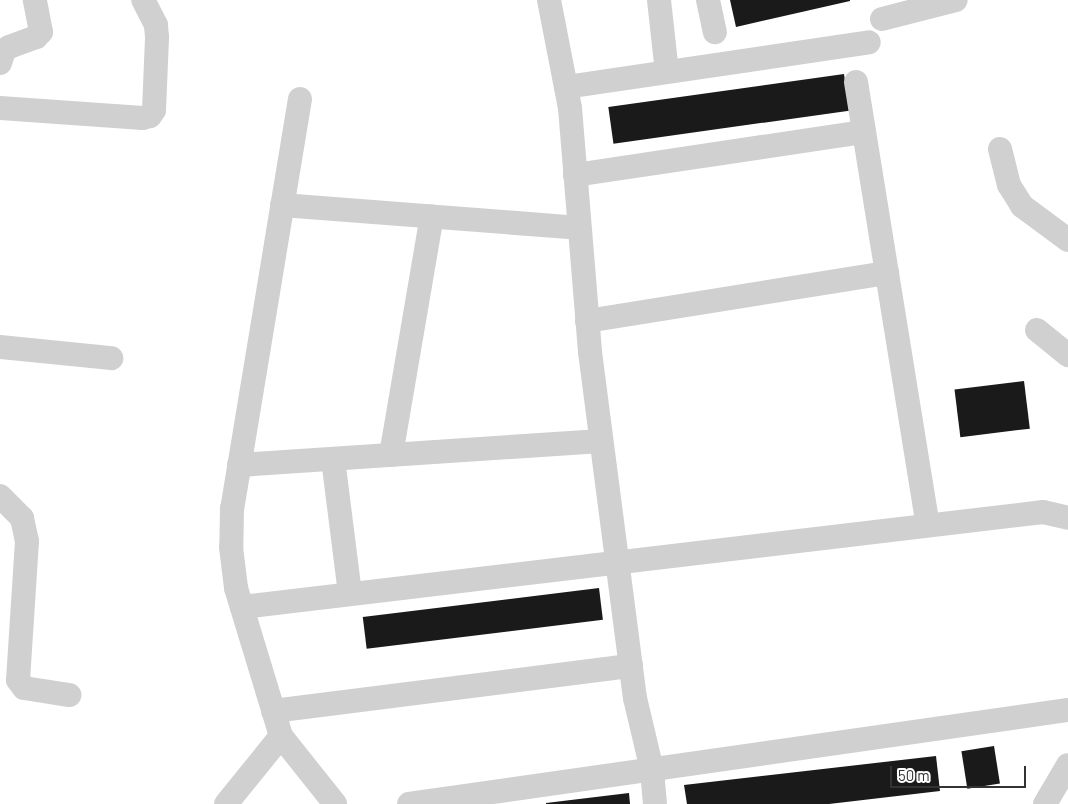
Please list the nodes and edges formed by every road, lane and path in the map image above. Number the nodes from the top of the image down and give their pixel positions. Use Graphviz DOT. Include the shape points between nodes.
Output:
graph roads {
  1 [pos="35,0"];
  2 [pos="142,0"];
  3 [pos="549,0"];
  4 [pos="659,0"];
  5 [pos="708,0"];
  6 [pos="956,0"];
  7 [pos="882,19"];
  8 [pos="715,32"];
  9 [pos="869,42"];
  10 [pos="0,63"];
  11 [pos="667,72"];
  12 [pos="856,82"];
  13 [pos="566,87"];
  14 [pos="300,100"];
  15 [pos="0,108"];
  16 [pos="864,132"];
  17 [pos="1000,149"];
  18 [pos="575,175"];
  19 [pos="282,205"];
  20 [pos="432,216"];
  21 [pos="579,228"];
  22 [pos="1068,240"];
  23 [pos="887,273"];
  24 [pos="587,321"];
  25 [pos="1037,330"];
  26 [pos="0,347"];
  27 [pos="1068,355"];
  28 [pos="111,358"];
  29 [pos="601,441"];
  30 [pos="391,455"];
  31 [pos="333,459"];
  32 [pos="239,465"];
  33 [pos="0,496"];
  34 [pos="1068,518"];
  35 [pos="928,525"];
  36 [pos="617,562"];
  37 [pos="350,594"];
  38 [pos="242,606"];
  39 [pos="10,652"];
  40 [pos="631,666"];
  41 [pos="69,695"];
  42 [pos="1068,710"];
  43 [pos="274,711"];
  44 [pos="281,736"];
  45 [pos="1068,765"];
  46 [pos="652,770"];
  47 [pos="226,804"];
  48 [pos="335,804"];
  49 [pos="409,804"];
  50 [pos="655,804"];
  51 [pos="1045,804"];
  1 -- 10 [label="street" via="41,32 9,47"];
  2 -- 15 [label="street" via="156,25 157,36 154,110 150,116"];
  3 -- 13 [label="street"];
  4 -- 11 [label="street"];
  5 -- 8 [label="street"];
  6 -- 7 [label="street"];
  9 -- 11 [label="street"];
  11 -- 13 [label="street"];
  12 -- 16 [label="street"];
  13 -- 18 [label="street"];
  14 -- 19 [label="street"];
  16 -- 18 [label="street"];
  16 -- 23 [label="street"];
  17 -- 22 [label="street" via="1009,185 1022,206"];
  18 -- 21 [label="street"];
  19 -- 20 [label="street"];
  19 -- 32 [label="street"];
  20 -- 21 [label="street"];
  20 -- 30 [label="street"];
  21 -- 24 [label="street"];
  23 -- 24 [label="street"];
  23 -- 35 [label="street"];
  24 -- 29 [label="street"];
  25 -- 27 [label="street"];
  26 -- 28 [label="street"];
  29 -- 30 [label="street"];
  29 -- 36 [label="street"];
  30 -- 31 [label="street"];
  31 -- 32 [label="street"];
  31 -- 37 [label="street"];
  32 -- 38 [label="street" via="232,508 231,547"];
  33 -- 39 [label="street" via="13,506 26,531"];
  34 -- 35 [label="street" via="1043,512"];
  35 -- 36 [label="street"];
  36 -- 37 [label="street"];
  36 -- 40 [label="street"];
  37 -- 38 [label="street"];
  38 -- 43 [label="street"];
  39 -- 41 [label="street" via="20,684"];
  40 -- 43 [label="street"];
  40 -- 46 [label="street"];
  42 -- 46 [label="street"];
  43 -- 44 [label="street"];
  44 -- 47 [label="street"];
  44 -- 48 [label="street"];
  45 -- 51 [label="street"];
  46 -- 49 [label="street"];
  46 -- 50 [label="street"];
}
